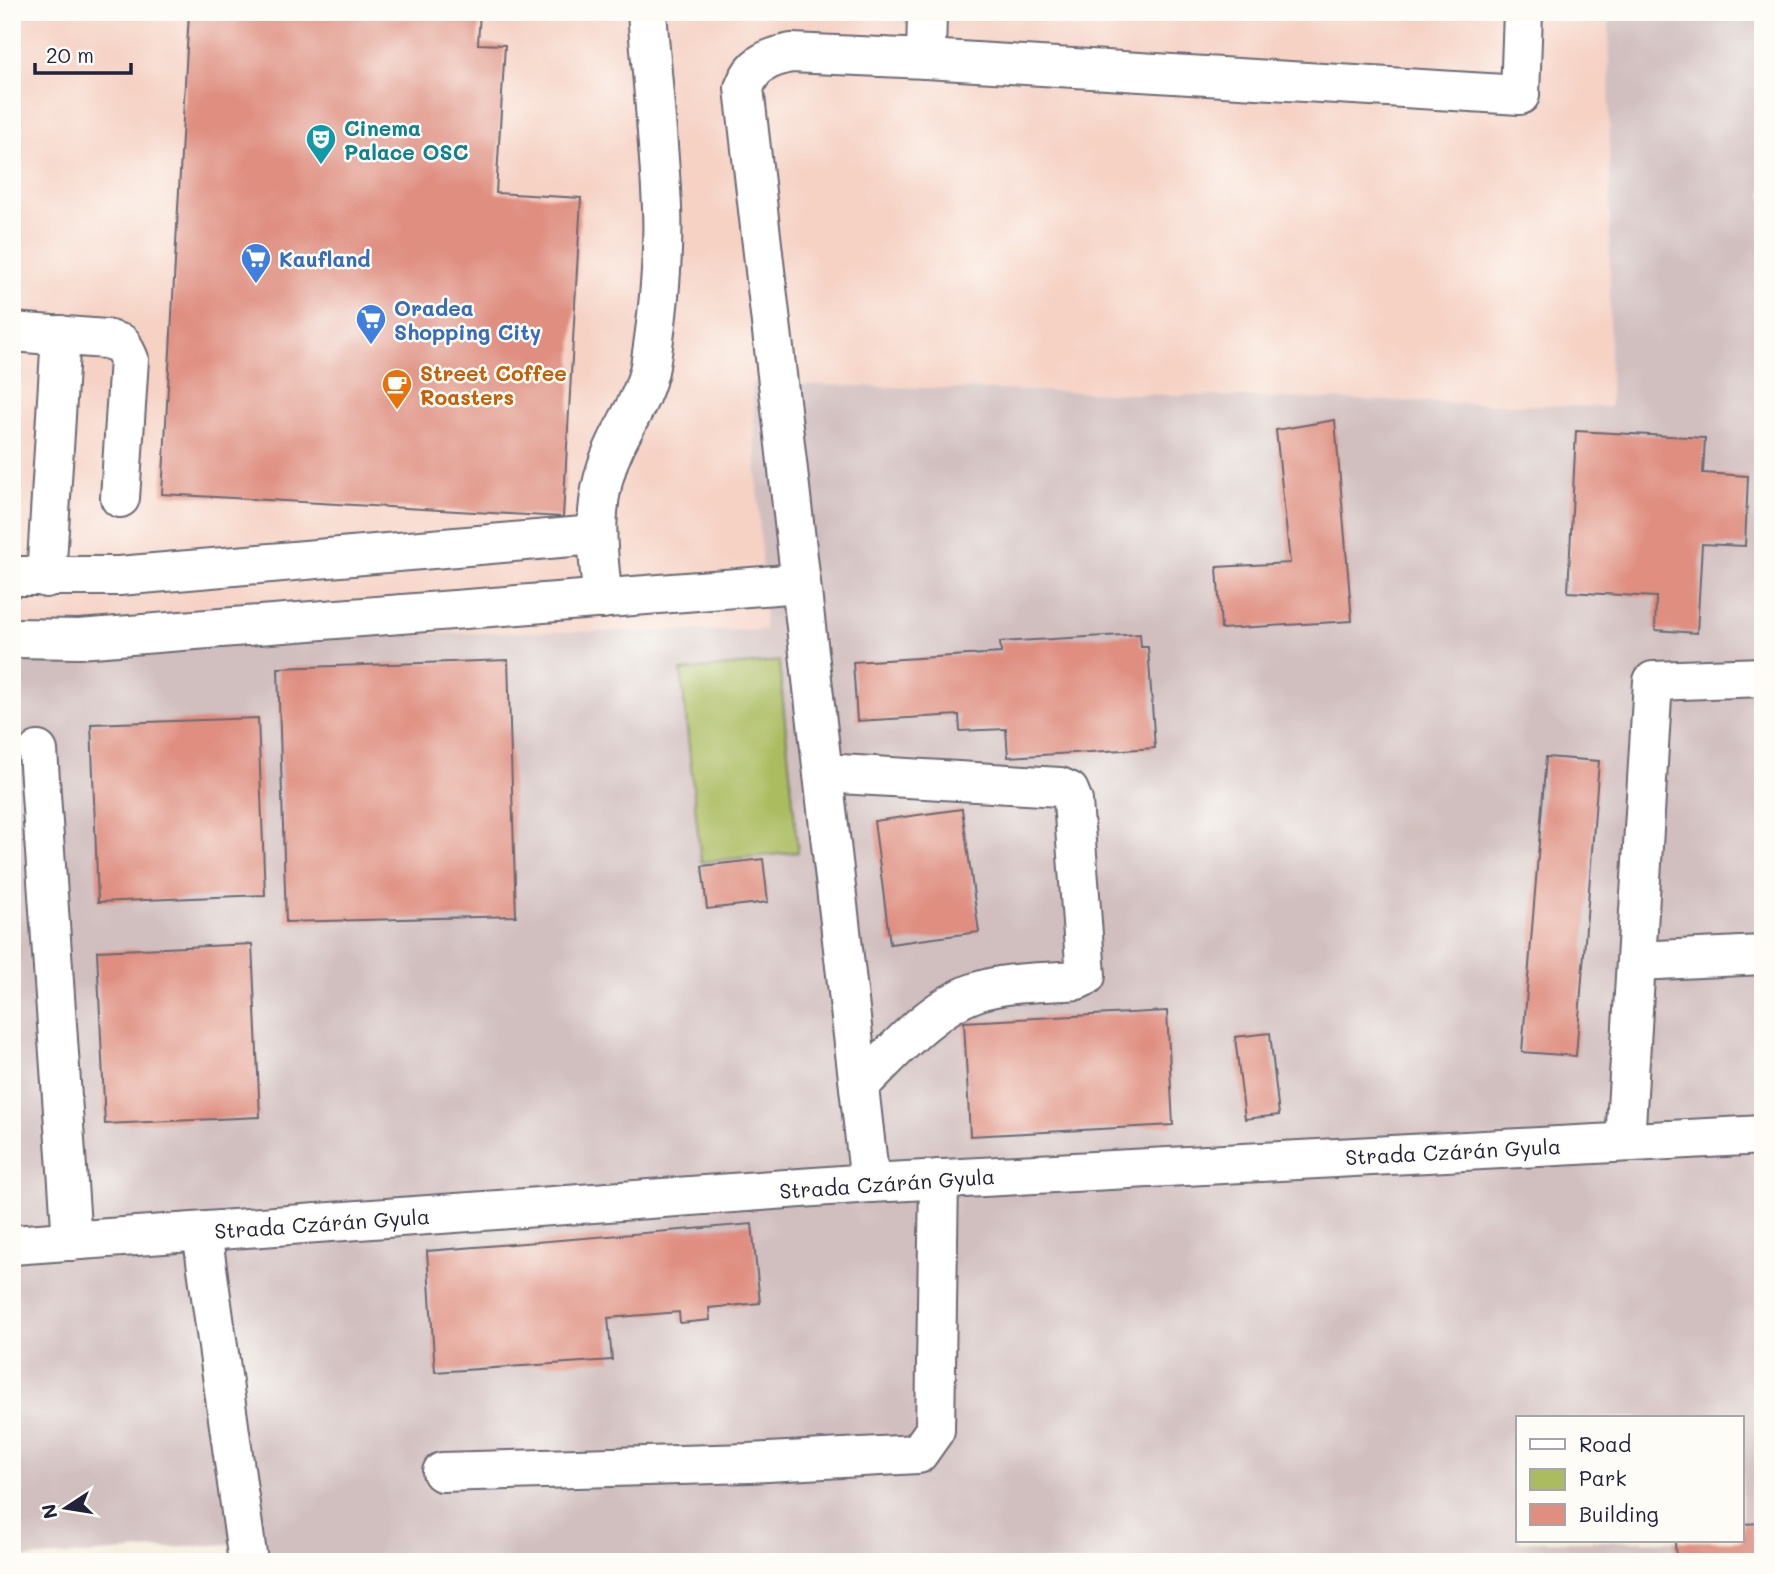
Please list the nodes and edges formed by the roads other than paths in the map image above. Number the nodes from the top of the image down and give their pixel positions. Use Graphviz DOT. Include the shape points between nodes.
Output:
graph roads {
  1 [pos="647,12"];
  2 [pos="927,12"];
  3 [pos="1523,12"];
  4 [pos="926,59"];
  5 [pos="12,332"];
  6 [pos="61,335"];
  7 [pos="120,498"];
  8 [pos="595,536"];
  9 [pos="29,577"];
  10 [pos="801,583"];
  11 [pos="603,599"];
  12 [pos="12,638"];
  13 [pos="1763,677"];
  14 [pos="38,751"];
  15 [pos="823,773"];
  16 [pos="1763,955"];
  17 [pos="1637,961"];
  18 [pos="859,1086"];
  19 [pos="1763,1135"];
  20 [pos="1625,1142"];
  21 [pos="939,1179"];
  22 [pos="870,1183"];
  23 [pos="202,1232"];
  24 [pos="72,1241"];
  25 [pos="12,1245"];
  26 [pos="442,1472"];
  27 [pos="248,1562"];
  1 -- 8 [label="street" via="662,211 657,306 649,370 600,490"];
  2 -- 4 [label="street"];
  3 -- 4 [label="street" via="1520,95"];
  4 -- 10 [label="street" via="791,53 755,67 744,88"];
  5 -- 6 [label="street"];
  6 -- 7 [label="street" via="122,344 129,359"];
  6 -- 9 [label="street"];
  8 -- 9 [label="street" via="119,576"];
  8 -- 11 [label="street"];
  10 -- 11 [label="street"];
  10 -- 15 [label="street"];
  11 -- 12 [label="street" via="79,639"];
  13 -- 17 [label="street" via="1653,681"];
  14 -- 24 [label="street"];
  15 -- 18 [label="street"];
  15 -- 18 [label="street" via="1060,787 1069,791 1073,801 1086,976 996,987 960,999 919,1029"];
  16 -- 17 [label="street"];
  17 -- 20 [label="street"];
  18 -- 22 [label="street"];
  19 -- 20 [label="street, Strada Czárán Gyula"];
  20 -- 21 [label="street, Strada Czárán Gyula"];
  21 -- 22 [label="street, Strada Czárán Gyula"];
  21 -- 26 [label="street" via="935,1430 918,1454"];
  22 -- 23 [label="street, Strada Czárán Gyula"];
  23 -- 24 [label="street, Strada Czárán Gyula"];
  23 -- 27 [label="street"];
  24 -- 25 [label="street, Strada Czárán Gyula"];
}
